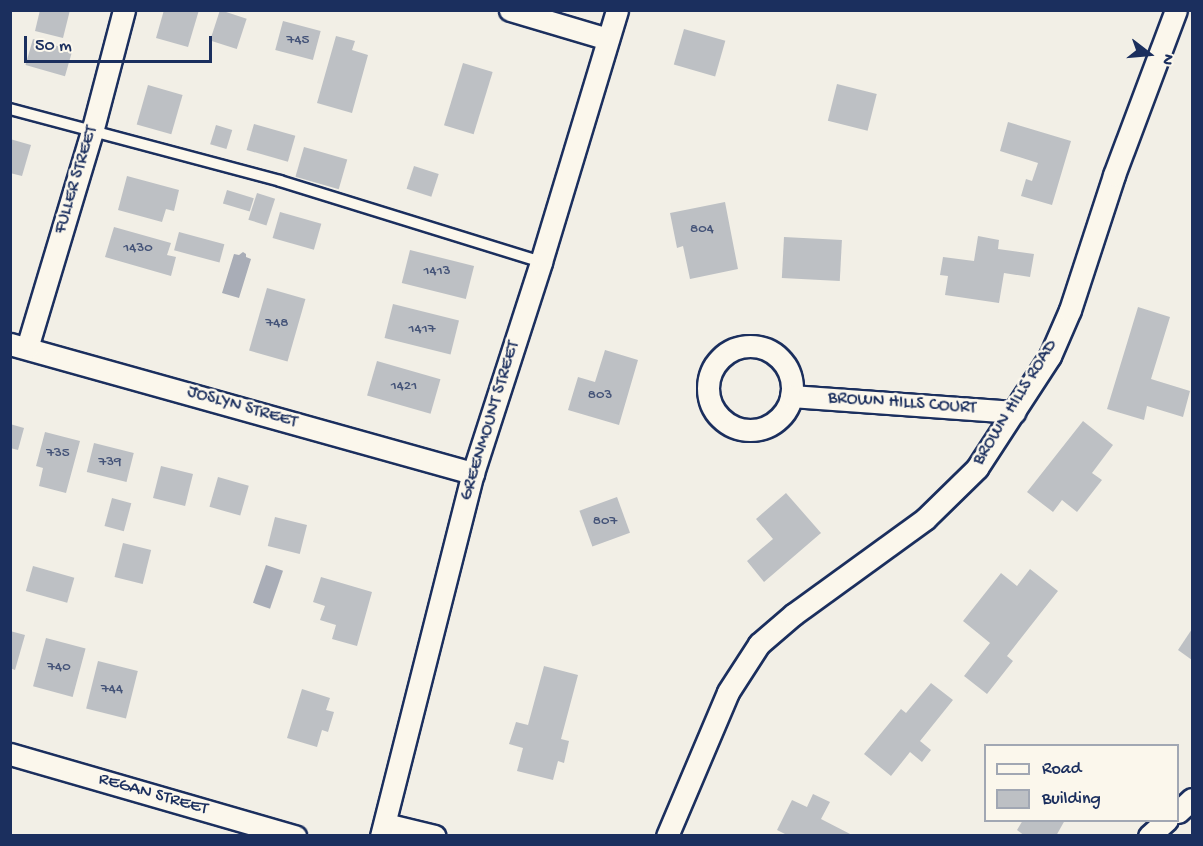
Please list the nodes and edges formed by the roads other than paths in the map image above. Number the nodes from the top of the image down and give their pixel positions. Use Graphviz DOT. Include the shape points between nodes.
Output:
graph roads {
  1 [pos="124,10"];
  2 [pos="510,10"];
  3 [pos="617,10"];
  4 [pos="1176,10"];
  5 [pos="608,39"];
  6 [pos="10,109"];
  7 [pos="92,132"];
  8 [pos="542,262"];
  9 [pos="19,346"];
  10 [pos="791,396"];
  11 [pos="1014,412"];
  12 [pos="473,473"];
  13 [pos="10,754"];
  14 [pos="1192,799"];
  15 [pos="1179,811"];
  16 [pos="1165,822"];
  17 [pos="383,830"];
  18 [pos="295,836"];
  19 [pos="435,836"];
  20 [pos="667,836"];
  21 [pos="1149,836"];
  1 -- 7 [label="street, FULLER STREET"];
  2 -- 5 [label="street"];
  3 -- 5 [label="street, GREENMOUNT STREET"];
  4 -- 11 [label="street, BROWN HILLS ROAD" via="1114,175 1070,309 1050,356"];
  5 -- 8 [label="street, GREENMOUNT STREET"];
  6 -- 7 [label="lane"];
  7 -- 8 [label="lane" via="280,181"];
  7 -- 9 [label="street, FULLER STREET"];
  8 -- 12 [label="street, GREENMOUNT STREET"];
  9 -- 12 [label="street, JOSLYN STREET"];
  10 -- 10 [label="street" via="778,420 752,431 737,429 718,416 707,385 718,360 729,351 756,346 774,354 788,369"];
  10 -- 11 [label="street, BROWN HILLS COURT"];
  11 -- 20 [label="street, BROWN HILLS ROAD" via="976,468 925,519 759,644 728,693"];
  12 -- 17 [label="street, GREENMOUNT STREET"];
  13 -- 18 [label="street, REGAN STREET"];
  14 -- 15 [label="street"];
  16 -- 21 [label="street"];
  17 -- 19 [label="street"];
}
